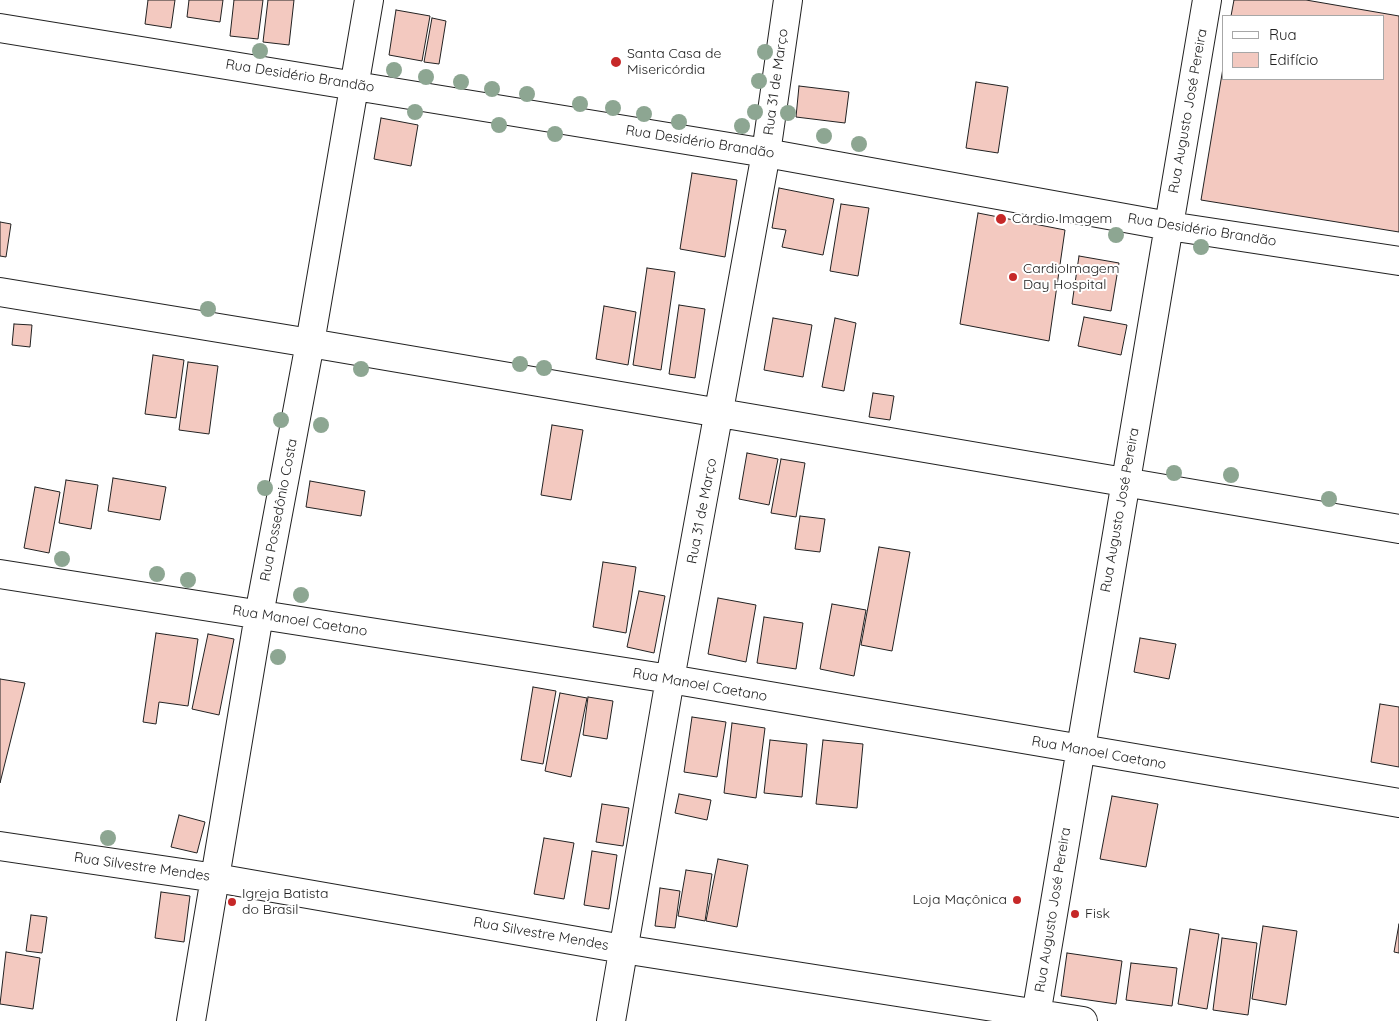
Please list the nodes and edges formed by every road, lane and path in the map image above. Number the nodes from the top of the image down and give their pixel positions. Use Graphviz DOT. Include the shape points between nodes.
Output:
graph roads {
  1 [pos="369,0"];
  2 [pos="788,0"];
  3 [pos="1207,0"];
  4 [pos="0,28"];
  5 [pos="354,85"];
  6 [pos="766,153"];
  7 [pos="1169,226"];
  8 [pos="1399,261"];
  9 [pos="0,292"];
  10 [pos="310,343"];
  11 [pos="720,414"];
  12 [pos="1125,482"];
  13 [pos="1399,529"];
  14 [pos="0,574"];
  15 [pos="259,615"];
  16 [pos="670,679"];
  17 [pos="1079,750"];
  18 [pos="1399,803"];
  19 [pos="0,846"];
  20 [pos="216,878"];
  21 [pos="623,949"];
  22 [pos="1036,1017"];
  23 [pos="190,1021"];
  24 [pos="611,1021"];
  25 [pos="1083,1021"];
  1 -- 5 [label="street, Rua Possedônio Costa"];
  2 -- 6 [label="street, Rua 31 de Março"];
  3 -- 7 [label="street, Rua Augusto José Pereira"];
  4 -- 5 [label="street, Rua Desidério Brandão"];
  5 -- 6 [label="street, Rua Desidério Brandão"];
  5 -- 10 [label="street, Rua Possedônio Costa"];
  6 -- 7 [label="street, Rua Desidério Brandão"];
  6 -- 11 [label="street, Rua 31 de Março"];
  7 -- 8 [label="street, Rua Desidério Brandão"];
  7 -- 12 [label="street, Rua Augusto José Pereira"];
  9 -- 10 [label="street"];
  10 -- 11 [label="street"];
  10 -- 15 [label="street, Rua Possedônio Costa"];
  11 -- 12 [label="street"];
  11 -- 16 [label="street, Rua 31 de Março"];
  12 -- 13 [label="street"];
  12 -- 17 [label="street, Rua Augusto José Pereira"];
  14 -- 15 [label="street, Rua Manoel Caetano"];
  15 -- 16 [label="street, Rua Manoel Caetano"];
  15 -- 20 [label="street, Rua Possedônio Costa"];
  16 -- 17 [label="street, Rua Manoel Caetano"];
  16 -- 21 [label="street, Rua 31 de Março"];
  17 -- 18 [label="street, Rua Manoel Caetano"];
  17 -- 22 [label="street, Rua Augusto José Pereira"];
  19 -- 20 [label="street, Rua Silvestre Mendes"];
  20 -- 21 [label="street, Rua Silvestre Mendes"];
  20 -- 23 [label="street, Rua Possedônio Costa"];
  21 -- 22 [label="street, Rua Silvestre Mendes"];
  21 -- 24 [label="street, Rua 31 de Março"];
  22 -- 25 [label="street, Rua Silvestre Mendes"];
}
